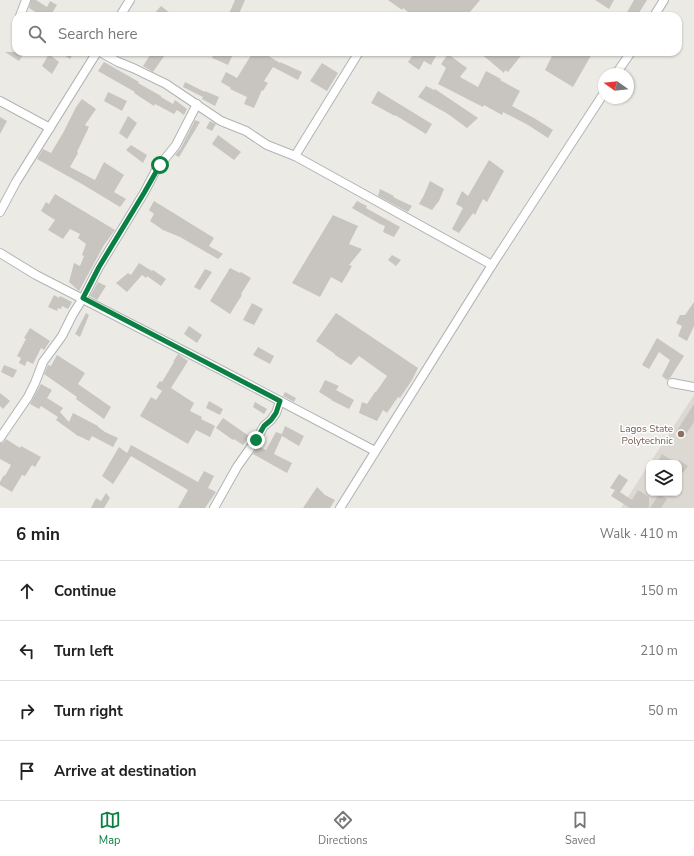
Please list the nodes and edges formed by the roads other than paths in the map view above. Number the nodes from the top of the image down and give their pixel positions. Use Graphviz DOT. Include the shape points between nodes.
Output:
graph roads {
  1 [pos="26,0"];
  2 [pos="130,0"];
  3 [pos="664,0"];
  4 [pos="22,12"];
  5 [pos="122,12"];
  6 [pos="656,12"];
  7 [pos="95,56"];
  8 [pos="106,56"];
  9 [pos="357,56"];
  10 [pos="628,56"];
  11 [pos="620,68"];
  12 [pos="0,101"];
  13 [pos="598,102"];
  14 [pos="197,104"];
  15 [pos="50,128"];
  16 [pos="295,156"];
  17 [pos="0,212"];
  18 [pos="0,253"];
  19 [pos="492,265"];
  20 [pos="83,298"];
  21 [pos="672,383"];
  22 [pos="694,387"];
  23 [pos="280,401"];
  24 [pos="0,438"];
  25 [pos="375,451"];
  26 [pos="214,508"];
  27 [pos="340,508"];
  1 -- 4 [label="street"];
  2 -- 5 [label="street"];
  3 -- 6 [label="street"];
  7 -- 15 [label="street"];
  8 -- 14 [label="street" via="166,84"];
  9 -- 16 [label="street"];
  10 -- 11 [label="street"];
  12 -- 15 [label="street"];
  13 -- 19 [label="street"];
  14 -- 16 [label="street" via="221,121 246,131 267,145"];
  14 -- 20 [label="street" via="176,145 155,172"];
  15 -- 17 [label="street"];
  16 -- 19 [label="street"];
  18 -- 20 [label="street" via="36,275"];
  19 -- 25 [label="street"];
  20 -- 23 [label="street"];
  20 -- 24 [label="street" via="62,336 43,362 28,397"];
  21 -- 22 [label="street"];
  23 -- 25 [label="street"];
  23 -- 26 [label="street" via="276,413 264,426"];
  25 -- 27 [label="street"];
}
